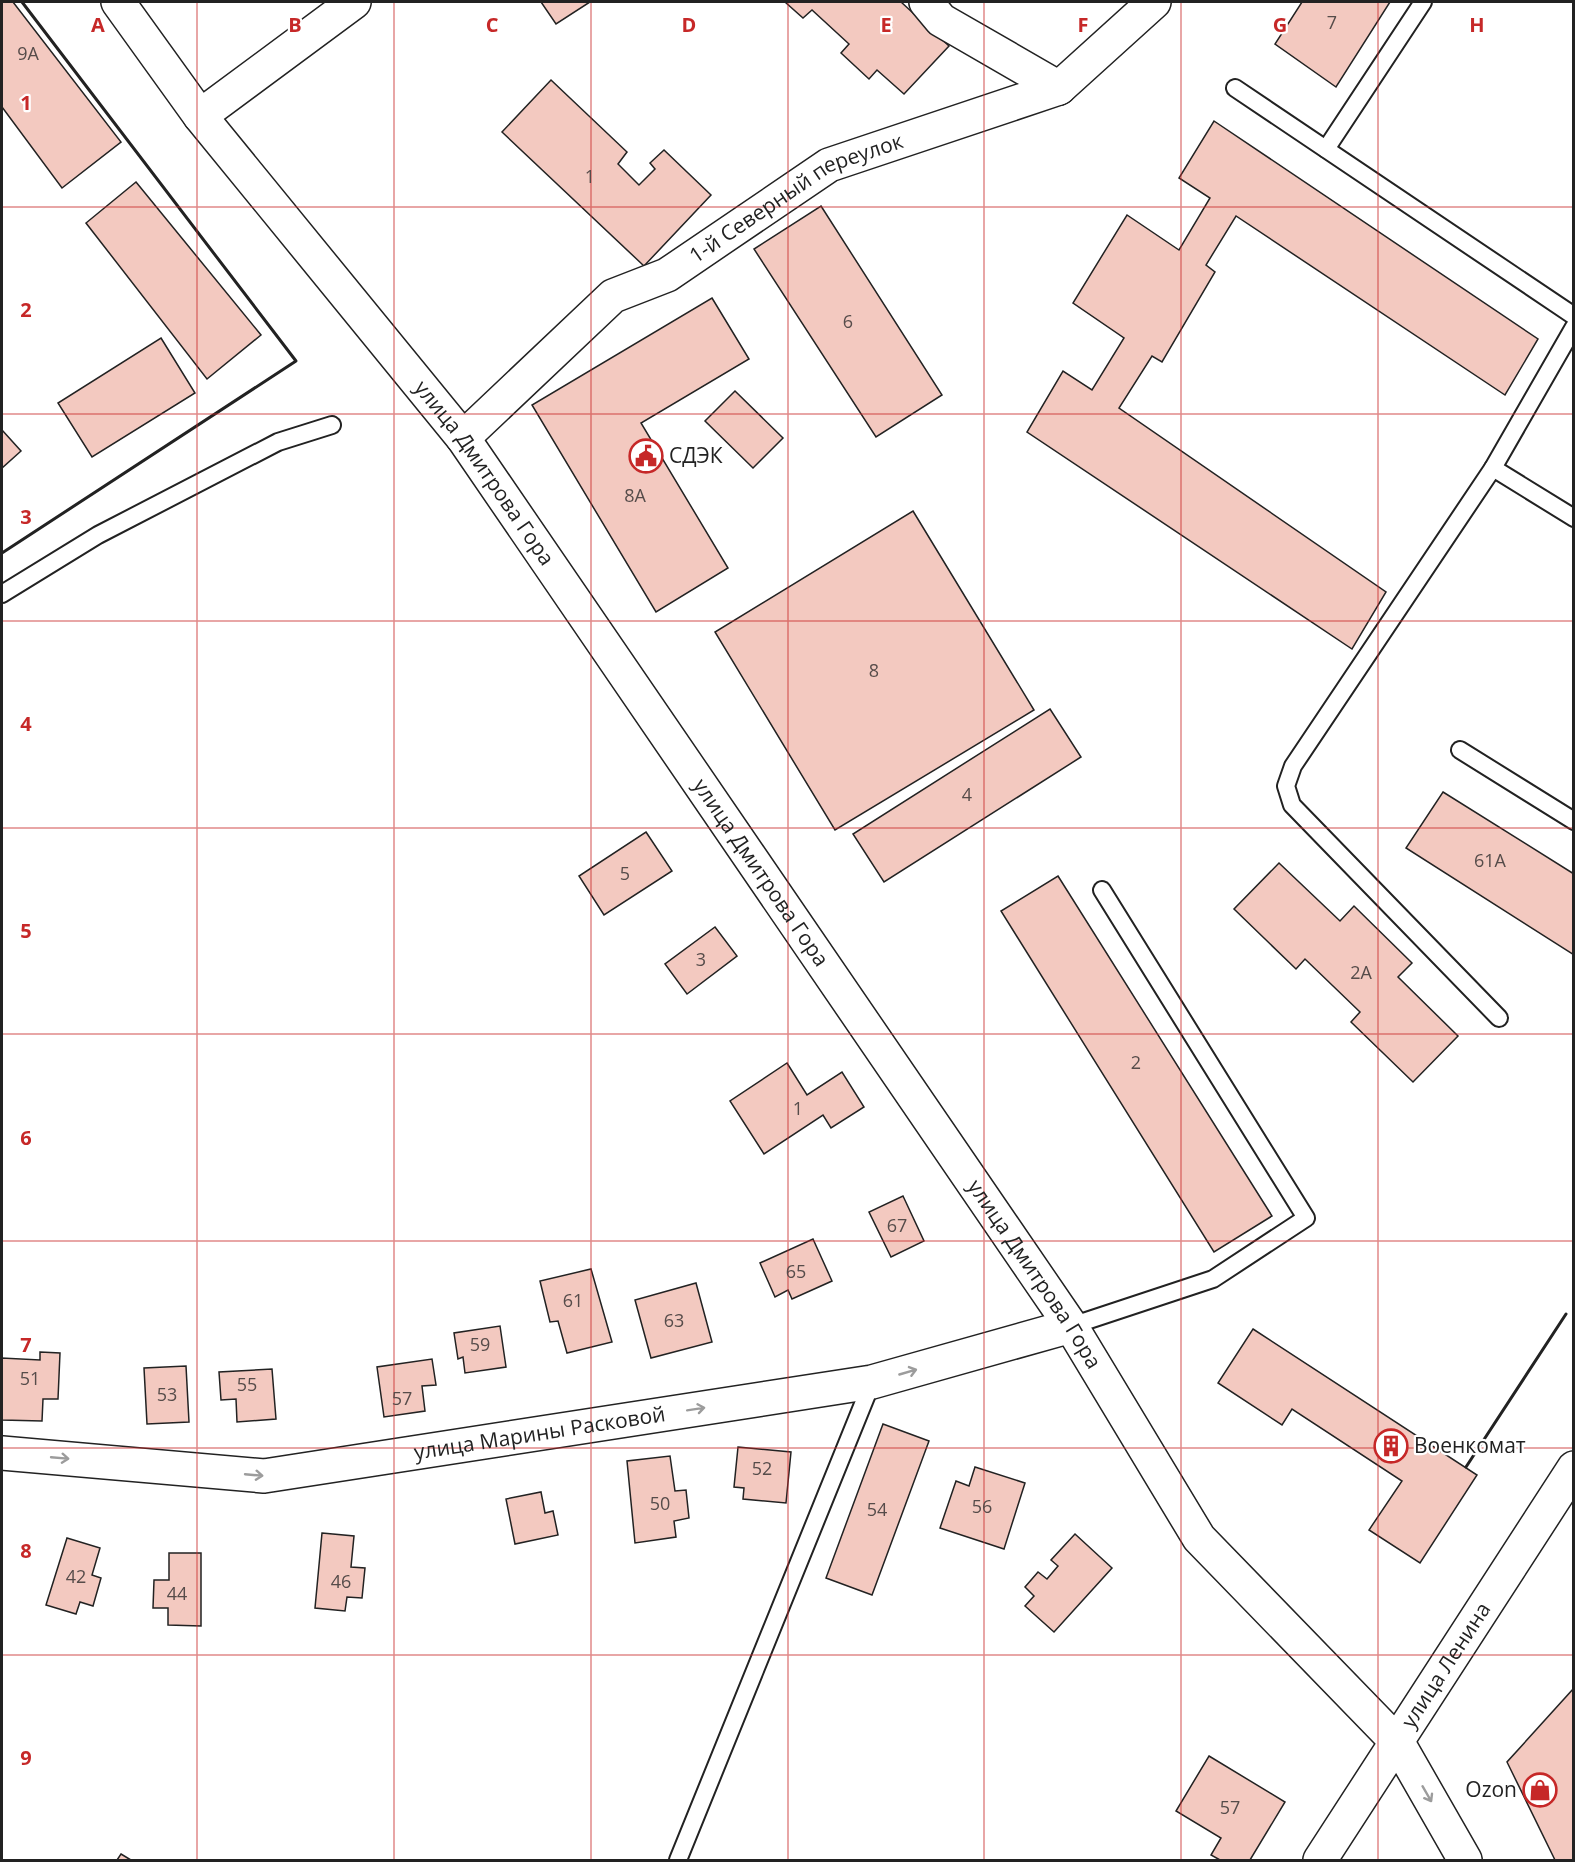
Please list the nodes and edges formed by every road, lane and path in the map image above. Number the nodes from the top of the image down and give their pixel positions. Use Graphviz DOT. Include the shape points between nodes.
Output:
graph roads {
  1 [pos="118,2"];
  2 [pos="354,2"];
  3 [pos="926,2"];
  4 [pos="1154,2"];
  5 [pos="1423,2"];
  6 [pos="1059,88"];
  7 [pos="1235,88"];
  8 [pos="200,116"];
  9 [pos="1326,149"];
  10 [pos="1574,316"];
  11 [pos="1574,327"];
  12 [pos="332,425"];
  13 [pos="463,438"];
  14 [pos="1493,468"];
  15 [pos="1574,518"];
  16 [pos="2,594"];
  17 [pos="1460,750"];
  18 [pos="1574,821"];
  19 [pos="1102,890"];
  20 [pos="1499,1018"];
  21 [pos="1071,1326"];
  22 [pos="872,1382"];
  23 [pos="2,1453"];
  24 [pos="1574,1468"];
  25 [pos="1398,1743"];
  26 [pos="678,1860"];
  27 [pos="1320,1860"];
  28 [pos="1465,1860"];
  1 -- 8 [label="street, улица Дмитрова Гора"];
  2 -- 8 [label="street"];
  3 -- 6 [label="street" via="941,20"];
  4 -- 6 [label="street, 1-й Северный переулок"];
  5 -- 9 [label="lane"];
  6 -- 13 [label="street, 1-й Северный переулок" via="829,165 667,275 613,296"];
  7 -- 9 [label="lane"];
  8 -- 13 [label="street, улица Дмитрова Гора"];
  9 -- 10 [label="lane"];
  11 -- 14 [label="lane"];
  12 -- 16 [label="lane" via="278,442 129,518"];
  13 -- 21 [label="street, улица Дмитрова Гора"];
  14 -- 15 [label="lane"];
  14 -- 20 [label="lane" via="1293,766 1286,786 1292,805"];
  17 -- 18 [label="lane"];
  19 -- 21 [label="lane" via="1306,1218 1213,1280"];
  22 -- 21 [label="street, улица Марины Расковой, one-way"];
  21 -- 25 [label="street, улица Дмитрова Гора" via="1199,1538"];
  23 -- 22 [label="street, улица Марины Расковой, one-way" via="264,1476"];
  22 -- 26 [label="lane"];
  24 -- 25 [label="street, улица Ленина"];
  25 -- 27 [label="street, улица Ленина"];
  25 -- 28 [label="street, улица Дмитрова Гора, one-way"];
}
